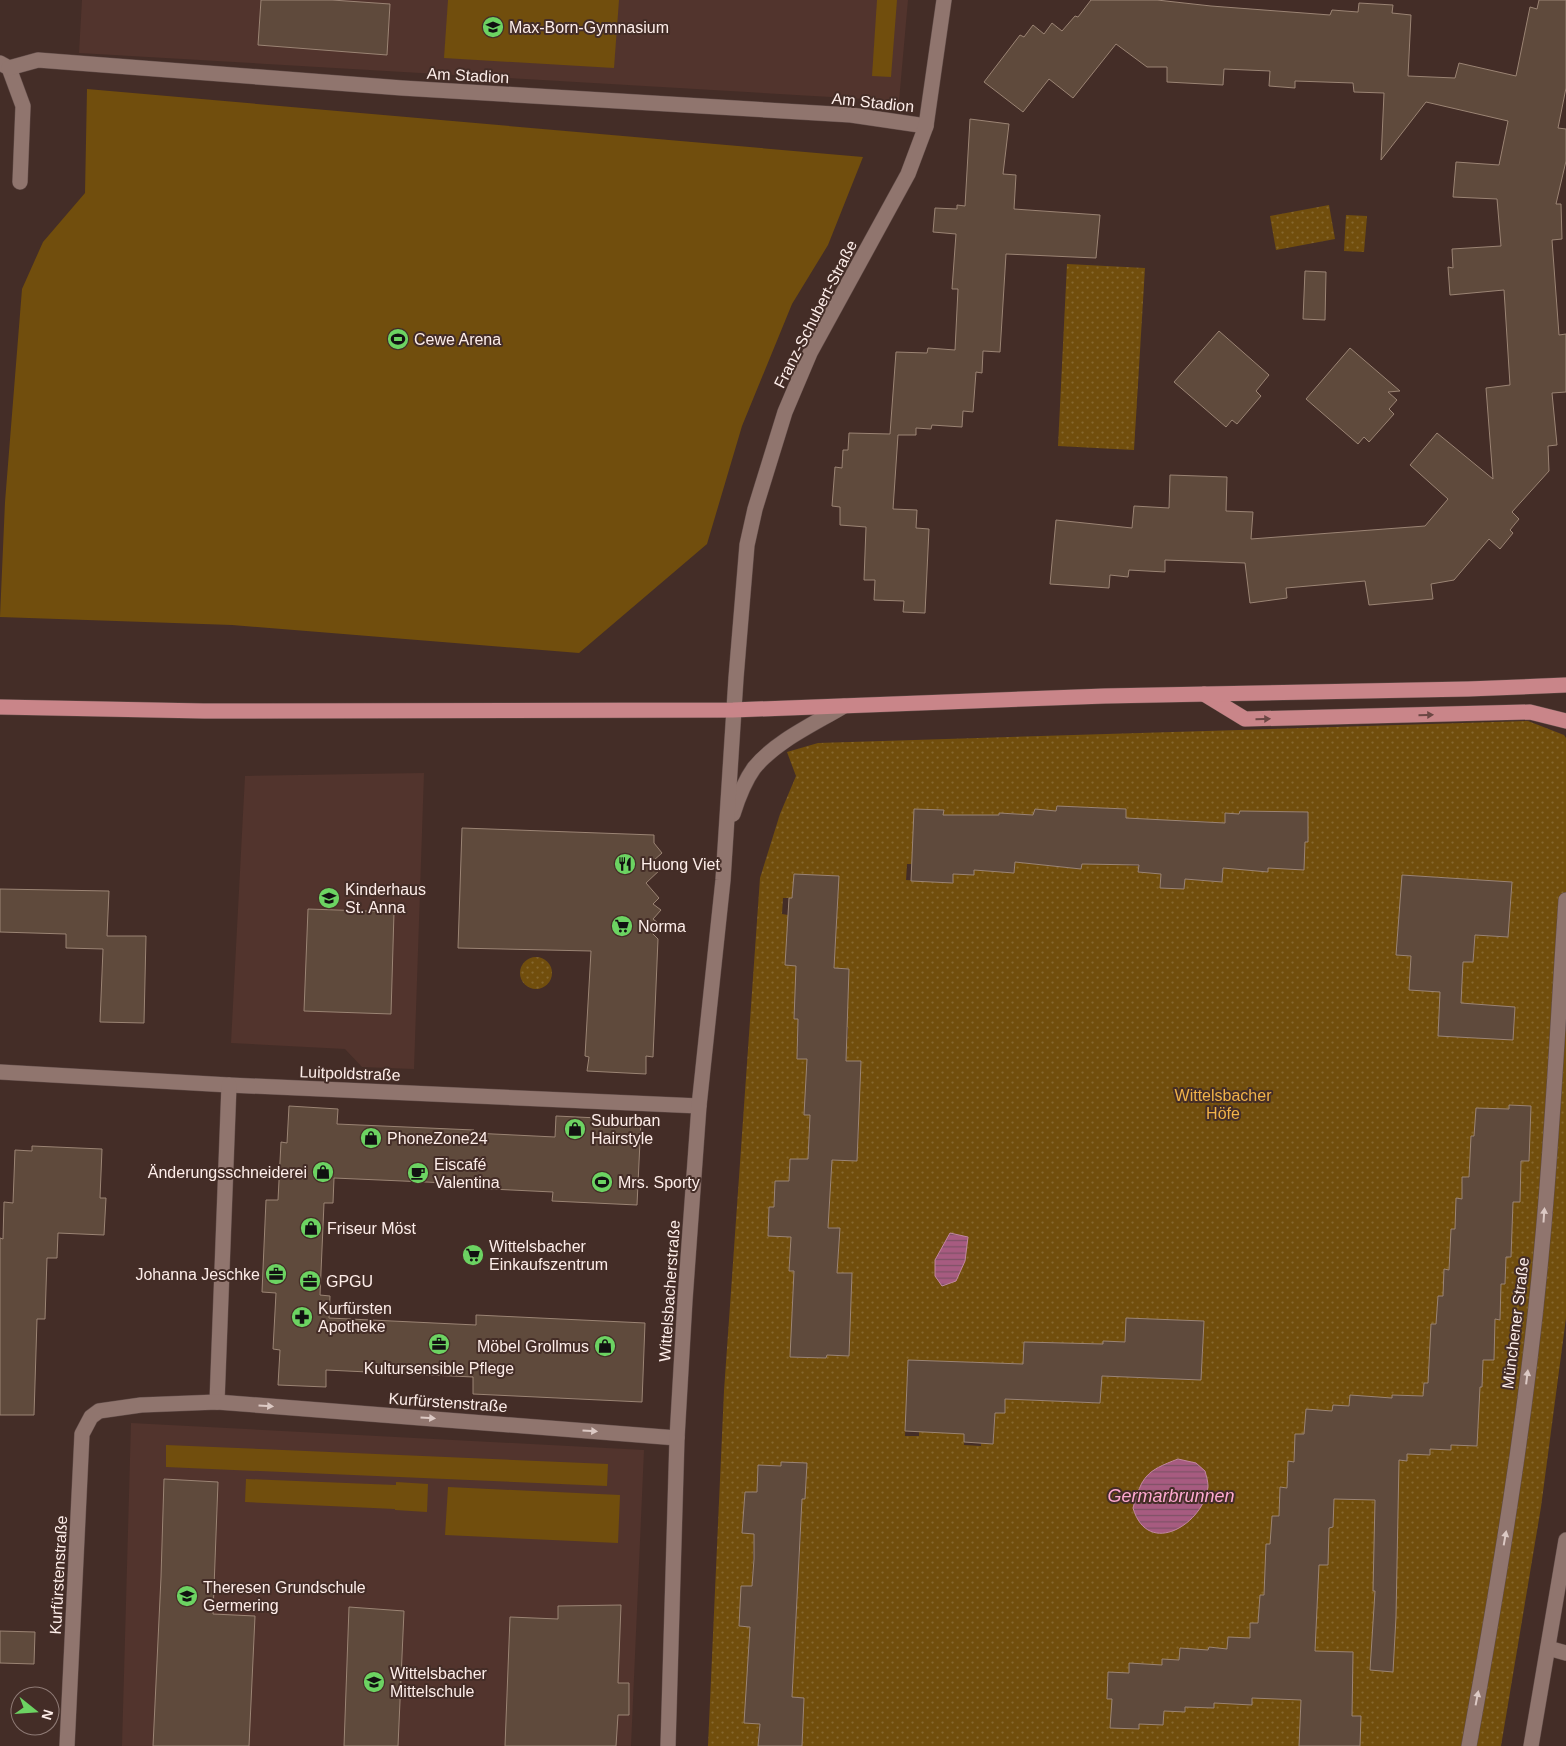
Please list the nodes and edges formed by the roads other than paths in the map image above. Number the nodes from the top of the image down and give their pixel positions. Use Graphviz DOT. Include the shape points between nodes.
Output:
graph roads {
  1 [pos="944,0"];
  2 [pos="5,65"];
  3 [pos="926,126"];
  4 [pos="20,182"];
  5 [pos="1566,686"];
  6 [pos="1204,694"];
  7 [pos="844,706"];
  8 [pos="0,708"];
  9 [pos="733,710"];
  10 [pos="1566,721"];
  11 [pos="725,839"];
  12 [pos="1566,900"];
  13 [pos="0,1072"];
  14 [pos="229,1085"];
  15 [pos="699,1106"];
  16 [pos="217,1402"];
  17 [pos="677,1438"];
  18 [pos="1566,1540"];
  19 [pos="1548,1648"];
  20 [pos="1566,1653"];
  21 [pos="67,1746"];
  22 [pos="668,1746"];
  23 [pos="1468,1746"];
  24 [pos="1531,1746"];
  1 -- 3 [label="street, Franz-Schubert-Straße"];
  2 -- 3 [label="street, Am Stadion" via="38,60 402,88 851,115"];
  2 -- 4 [label="street" via="23,106"];
  3 -- 9 [label="street, Franz-Schubert-Straße" via="908,174 810,354 785,412 747,545"];
  5 -- 6 [label="main road"];
  6 -- 7 [label="main road"];
  6 -- 10 [label="main road, one-way" via="1245,719 1530,712"];
  7 -- 9 [label="main road"];
  7 -- 11 [label="street, Wittelsbacherstraße" via="769,753 754,769 739,793"];
  8 -- 9 [label="main road"];
  9 -- 11 [label="street, Wittelsbacherstraße"];
  11 -- 15 [label="street, Wittelsbacherstraße"];
  23 -- 12 [label="street, Münchener Straße, one-way" via="1506,1533 1542,1247"];
  13 -- 14 [label="street, Luitpoldstraße"];
  14 -- 15 [label="street, Luitpoldstraße"];
  14 -- 16 [label="street"];
  15 -- 17 [label="street, Wittelsbacherstraße"];
  16 -- 17 [label="street, Kurfürstenstraße, one-way"];
  16 -- 21 [label="street, Kurfürstenstraße" via="99,1411 91,1417 82,1434"];
  17 -- 22 [label="street, Wittelsbacherstraße"];
  18 -- 19 [label="street"];
  19 -- 20 [label="street"];
  19 -- 24 [label="street"];
}
